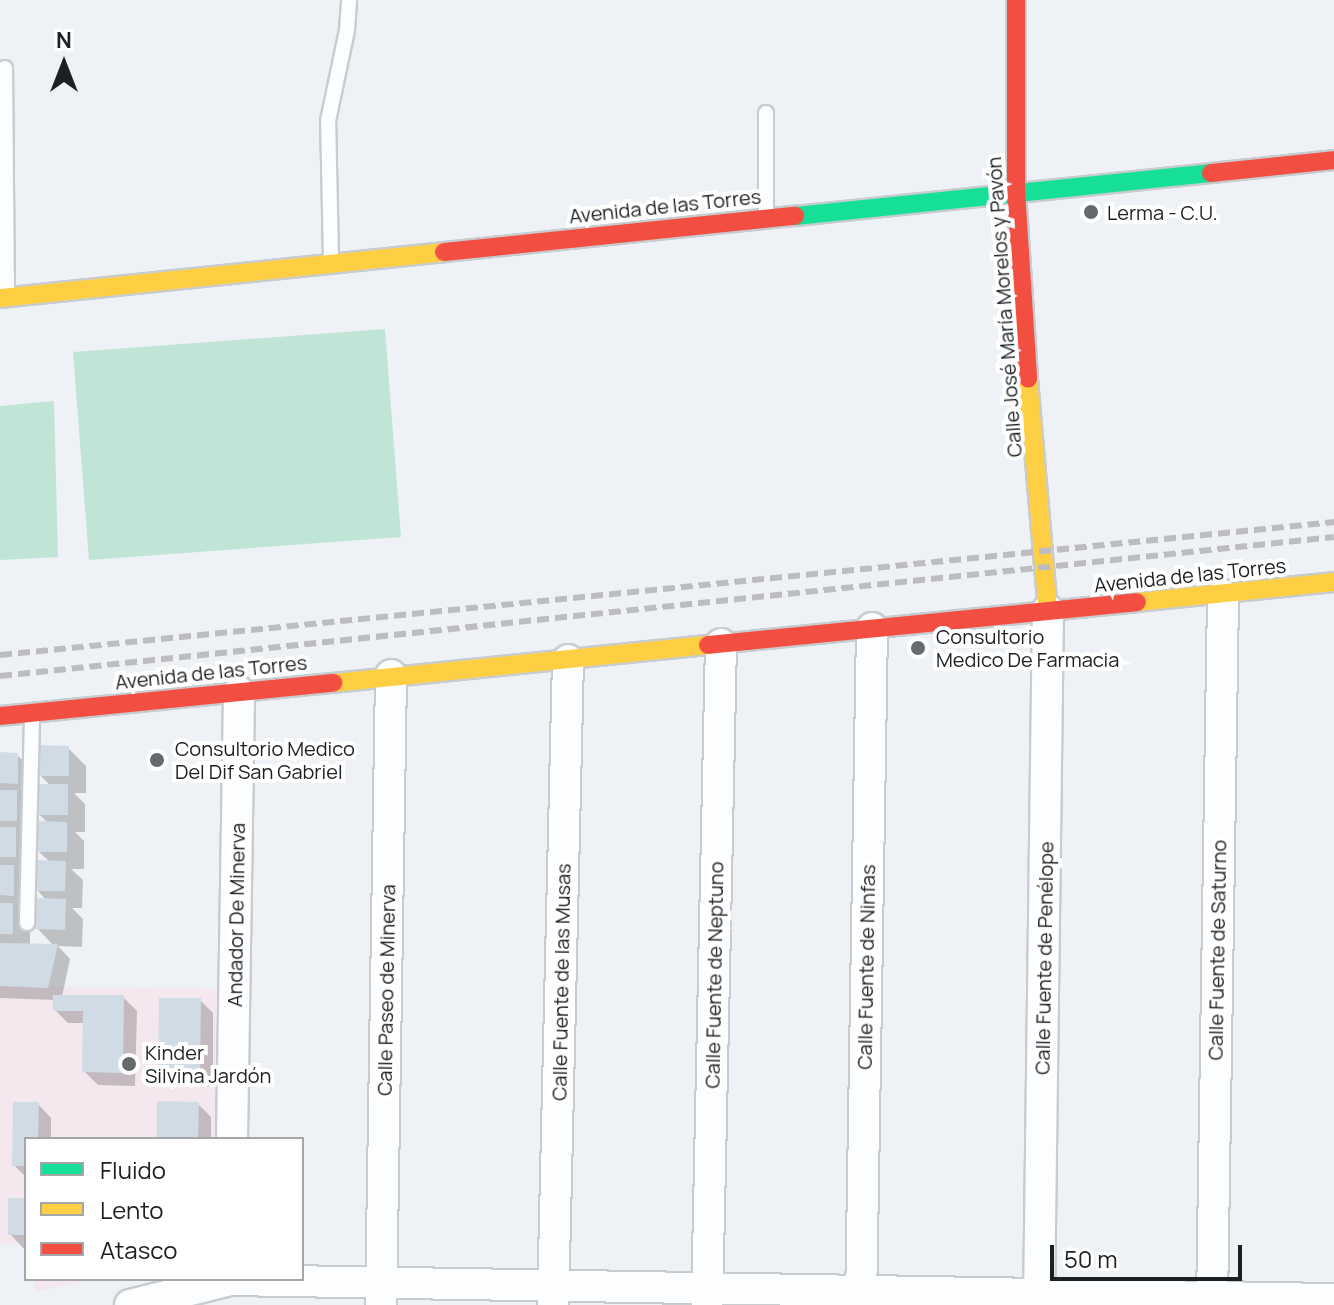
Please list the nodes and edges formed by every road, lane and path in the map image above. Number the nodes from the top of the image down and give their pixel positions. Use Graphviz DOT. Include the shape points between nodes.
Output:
graph roads {
  1 [pos="349,0"];
  2 [pos="1016,0"];
  3 [pos="5,68"];
  4 [pos="766,113"];
  5 [pos="1334,160"];
  6 [pos="1016,191"];
  7 [pos="766,218"];
  8 [pos="331,263"];
  9 [pos="4,298"];
  10 [pos="1334,582"];
  11 [pos="1223,595"];
  12 [pos="1048,610"];
  13 [pos="872,628"];
  14 [pos="721,644"];
  15 [pos="568,660"];
  16 [pos="391,675"];
  17 [pos="239,692"];
  18 [pos="32,713"];
  19 [pos="0,716"];
  20 [pos="27,923"];
  21 [pos="232,1137"];
  22 [pos="219,1287"];
  23 [pos="382,1293"];
  24 [pos="553,1296"];
  25 [pos="707,1298"];
  26 [pos="861,1299"];
  27 [pos="1334,1299"];
  28 [pos="1039,1300"];
  29 [pos="1212,1302"];
  30 [pos="130,1305"];
  1 -- 8 [label="lane" via="328,121"];
  2 -- 6 [label="main road, Calle José María Morelos y Pavón"];
  3 -- 9 [label="lane"];
  4 -- 7 [label="lane"];
  5 -- 6 [label="main road, Avenida de las Torres"];
  6 -- 7 [label="main road, Avenida de las Torres"];
  6 -- 12 [label="main road, Calle José María Morelos y Pavón"];
  7 -- 8 [label="main road, Avenida de las Torres"];
  8 -- 9 [label="main road, Avenida de las Torres"];
  10 -- 11 [label="main road, Avenida de las Torres"];
  11 -- 12 [label="main road, Avenida de las Torres"];
  11 -- 29 [label="street, Calle Fuente de Saturno"];
  12 -- 13 [label="main road, Avenida de las Torres"];
  12 -- 28 [label="street, Calle Fuente de Penélope"];
  13 -- 14 [label="main road, Avenida de las Torres"];
  13 -- 26 [label="street, Calle Fuente de Ninfas"];
  14 -- 15 [label="main road, Avenida de las Torres"];
  14 -- 25 [label="street, Calle Fuente de Neptuno"];
  15 -- 16 [label="main road, Avenida de las Torres"];
  15 -- 24 [label="street, Calle Fuente de las Musas"];
  16 -- 17 [label="main road, Avenida de las Torres"];
  16 -- 23 [label="street, Calle Paseo de Minerva"];
  17 -- 18 [label="main road, Avenida de las Torres"];
  17 -- 21 [label="street, Andador De Minerva"];
  18 -- 19 [label="main road, Avenida de las Torres"];
  18 -- 20 [label="lane"];
  22 -- 23 [label="street"];
  22 -- 30 [label="street"];
  23 -- 24 [label="street"];
  24 -- 25 [label="street"];
  25 -- 26 [label="street"];
  26 -- 28 [label="street"];
  27 -- 29 [label="street"];
  28 -- 29 [label="street"];
}
